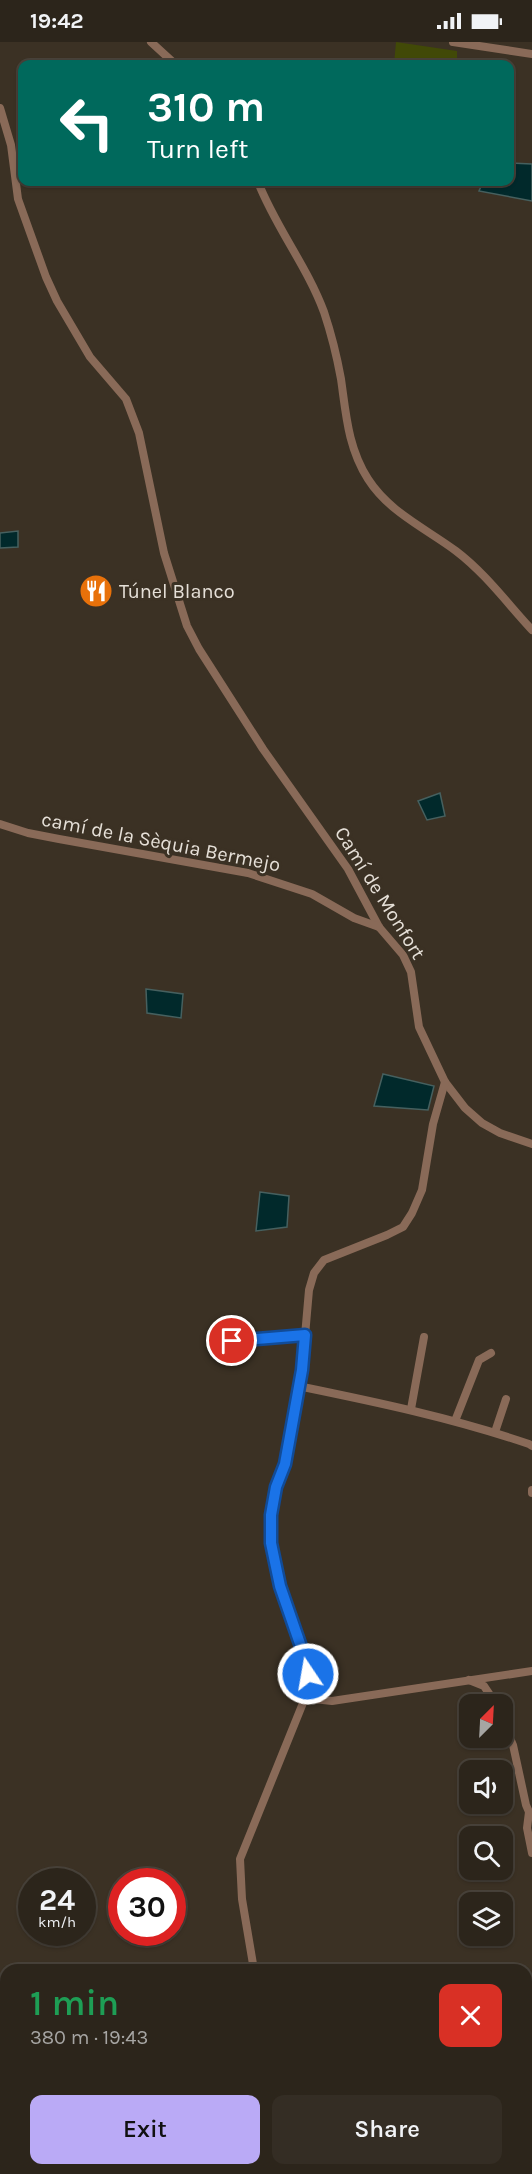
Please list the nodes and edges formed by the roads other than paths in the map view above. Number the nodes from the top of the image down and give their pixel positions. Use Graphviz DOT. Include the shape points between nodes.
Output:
graph roads {
  1 [pos="151,42"];
  2 [pos="453,42"];
  3 [pos="532,54"];
  4 [pos="171,60"];
  5 [pos="0,108"];
  6 [pos="260,186"];
  7 [pos="532,630"];
  8 [pos="0,824"];
  9 [pos="379,927"];
  10 [pos="445,1082"];
  11 [pos="532,1144"];
  12 [pos="305,1335"];
  13 [pos="424,1337"];
  14 [pos="232,1341"];
  15 [pos="491,1353"];
  16 [pos="298,1386"];
  17 [pos="506,1399"];
  18 [pos="411,1409"];
  19 [pos="455,1421"];
  20 [pos="495,1432"];
  21 [pos="532,1446"];
  22 [pos="532,1671"];
  23 [pos="469,1680"];
  24 [pos="491,1694"];
  25 [pos="304,1698"];
  26 [pos="513,1745"];
  27 [pos="531,1813"];
  28 [pos="532,1853"];
  29 [pos="253,1964"];
  1 -- 4 [label="street"];
  2 -- 3 [label="street"];
  5 -- 9 [label="street, Camí de Monfort" via="11,145 18,199 46,277 90,357 126,399 140,433 164,553 187,626 246,724 348,869"];
  6 -- 7 [label="street" via="324,314 353,451 368,480 391,506 479,571"];
  8 -- 9 [label="street, camí de la Sèquia Bermejo" via="38,835 248,873 312,894"];
  9 -- 10 [label="street, Camí de Monfort" via="403,955 411,972 418,1027"];
  10 -- 11 [label="street, Camí de Monfort" via="482,1123"];
  10 -- 12 [label="street" via="422,1190 412,1213 403,1227 387,1236 324,1260 314,1272 309,1290"];
  12 -- 14 [label="street"];
  12 -- 16 [label="street"];
  13 -- 18 [label="street"];
  15 -- 19 [label="street" via="479,1360"];
  16 -- 18 [label="street"];
  16 -- 25 [label="street" via="285,1464 271,1515 271,1543 280,1586 307,1664"];
  17 -- 20 [label="street"];
  18 -- 19 [label="street"];
  19 -- 20 [label="street"];
  20 -- 21 [label="street"];
  22 -- 23 [label="street"];
  23 -- 24 [label="street" via="484,1686"];
  23 -- 25 [label="street" via="332,1701"];
  25 -- 29 [label="street" via="240,1859"];
  26 -- 27 [label="street"];
  27 -- 28 [label="street" via="527,1828"];
}
